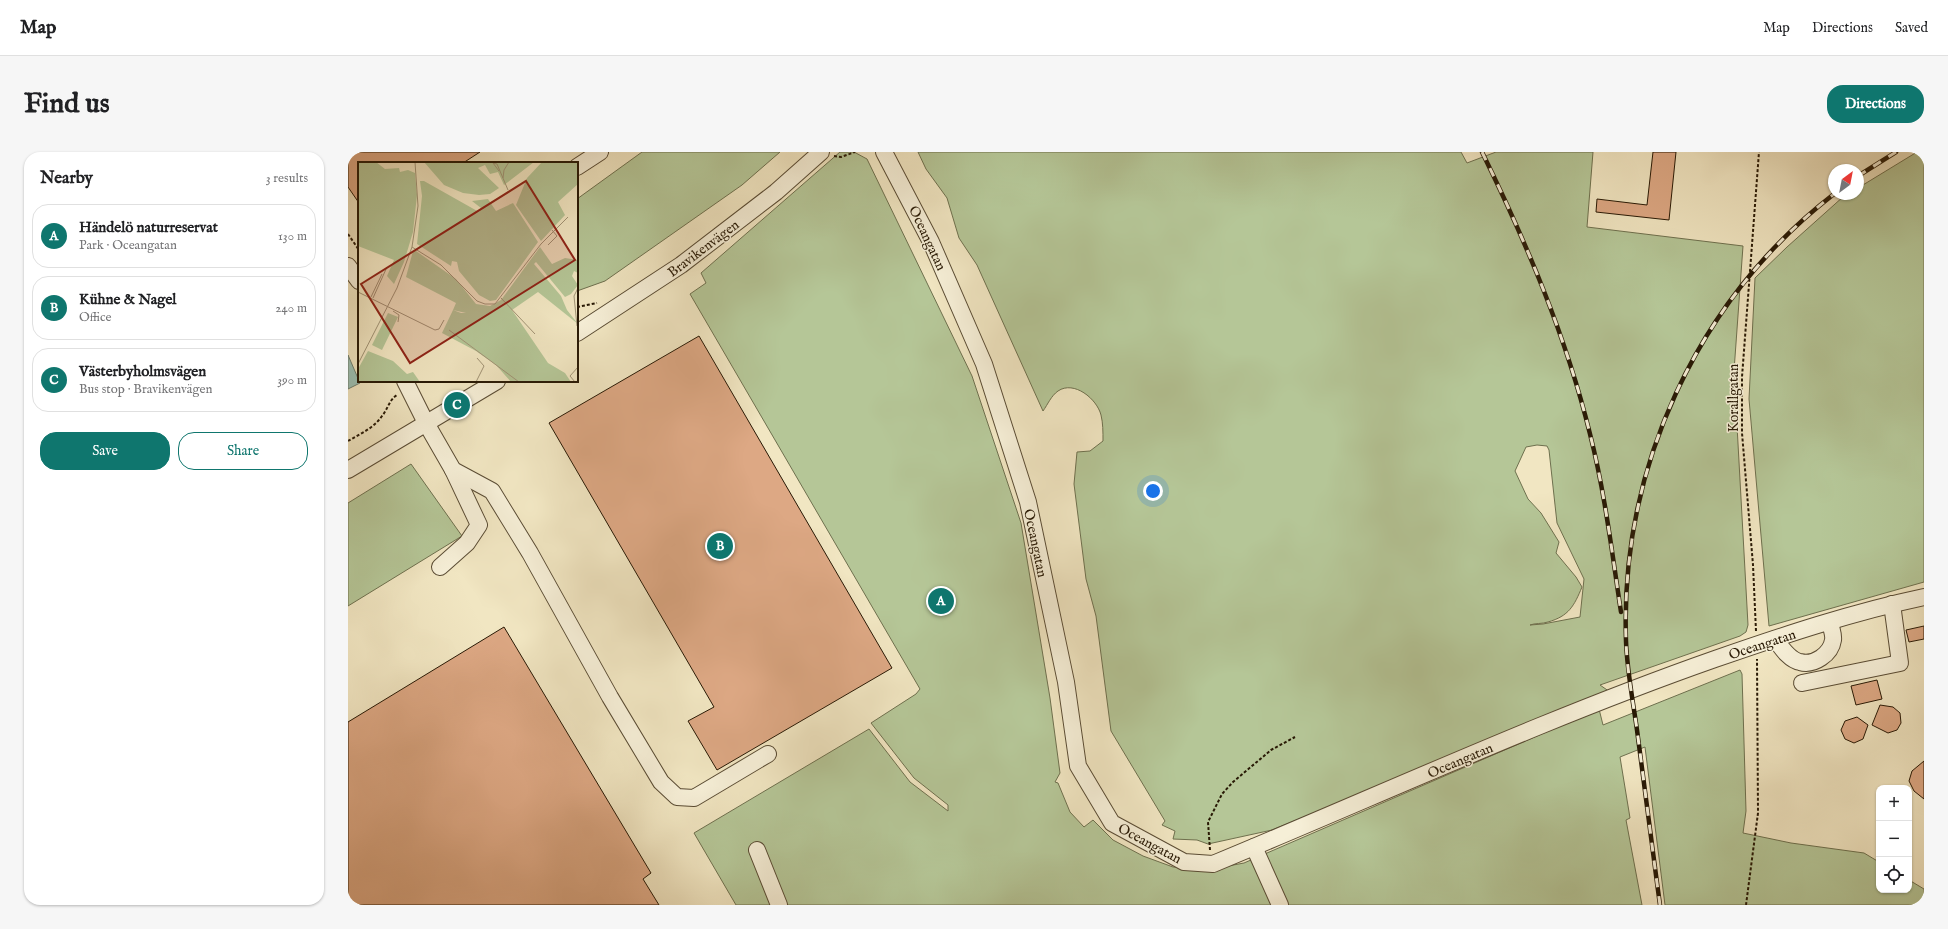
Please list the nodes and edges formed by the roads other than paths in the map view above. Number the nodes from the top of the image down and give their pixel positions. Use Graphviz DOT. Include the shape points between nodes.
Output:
graph roads {
  1 [pos="600,152"];
  2 [pos="821,152"];
  3 [pos="884,152"];
  4 [pos="578,166"];
  5 [pos="348,266"];
  6 [pos="358,280"];
  7 [pos="578,332"];
  8 [pos="495,382"];
  9 [pos="406,384"];
  10 [pos="426,423"];
  11 [pos="348,470"];
  12 [pos="453,470"];
  13 [pos="440,567"];
  14 [pos="1924,597"];
  15 [pos="1892,604"];
  16 [pos="1830,622"];
  17 [pos="1775,639"];
  18 [pos="1802,683"];
  19 [pos="768,754"];
  20 [pos="1254,847"];
  21 [pos="757,850"];
  22 [pos="779,905"];
  23 [pos="1280,905"];
  1 -- 4 [label="street"];
  2 -- 7 [label="street, Bravikenvägen" via="682,266"];
  3 -- 20 [label="street, Oceangatan" via="931,242 989,378 1028,502 1066,682 1078,766 1112,823 1184,862 1213,864"];
  5 -- 6 [label="street"];
  8 -- 10 [label="street"];
  9 -- 10 [label="street"];
  10 -- 11 [label="street"];
  10 -- 12 [label="street"];
  12 -- 13 [label="street" via="479,524 467,543"];
  12 -- 19 [label="street" via="492,491 661,782 677,797 694,798"];
  14 -- 15 [label="street, Oceangatan"];
  15 -- 16 [label="street, Oceangatan"];
  15 -- 18 [label="street" via="1900,663"];
  16 -- 17 [label="street, Oceangatan"];
  16 -- 17 [label="street" via="1834,639 1830,650 1816,661 1800,663 1789,656"];
  17 -- 20 [label="street, Oceangatan" via="1611,696"];
  20 -- 23 [label="street"];
  21 -- 22 [label="street"];
}
